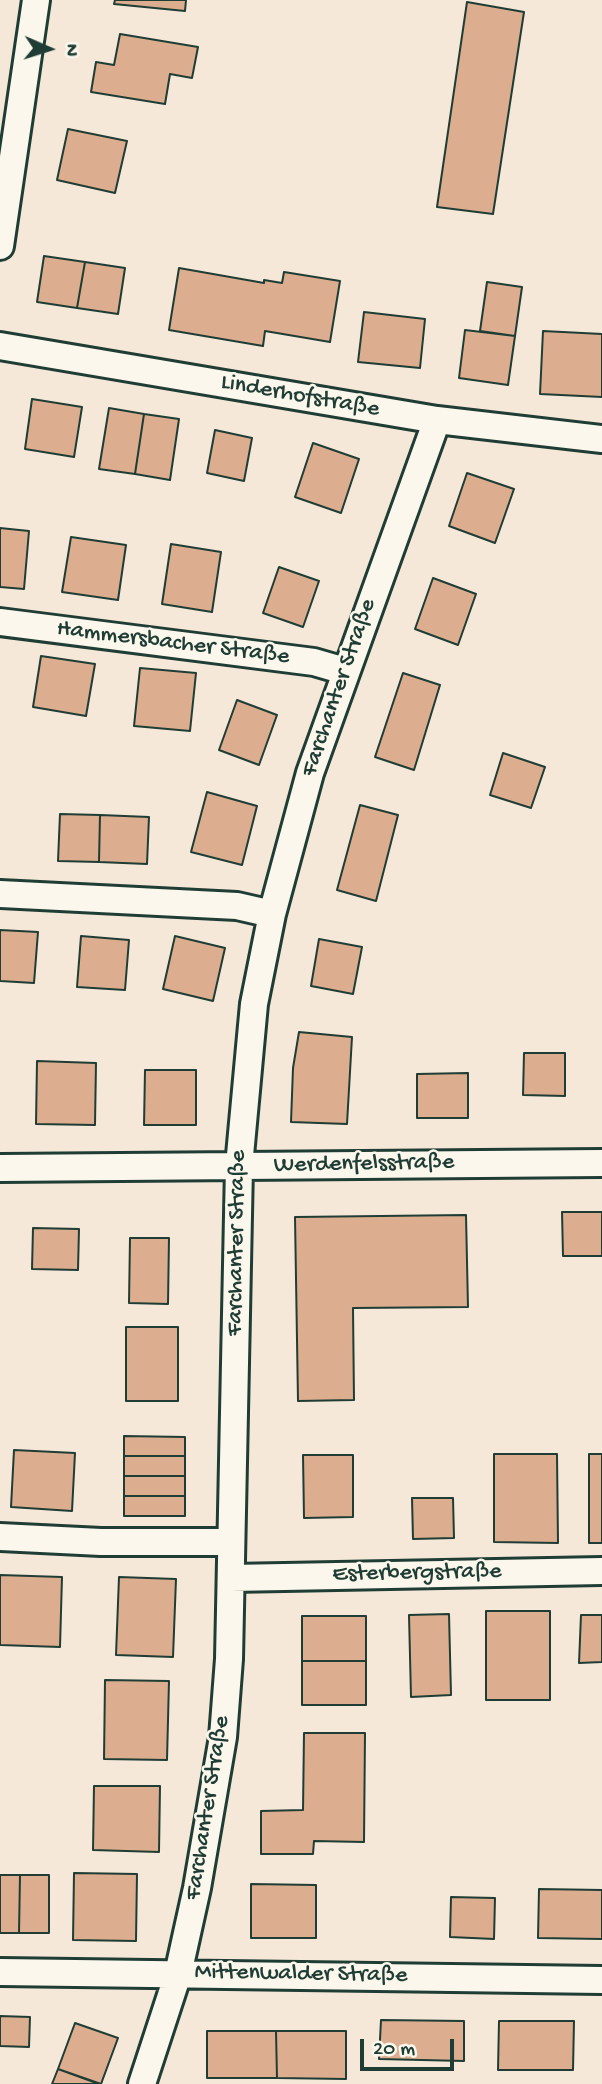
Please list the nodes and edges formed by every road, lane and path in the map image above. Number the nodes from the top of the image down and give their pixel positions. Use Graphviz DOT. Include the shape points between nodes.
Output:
graph roads {
  1 [pos="36,0"];
  2 [pos="0,246"];
  3 [pos="0,346"];
  4 [pos="437,421"];
  5 [pos="602,439"];
  6 [pos="0,622"];
  7 [pos="345,671"];
  8 [pos="0,894"];
  9 [pos="272,914"];
  10 [pos="602,1163"];
  11 [pos="239,1166"];
  12 [pos="0,1168"];
  13 [pos="0,1537"];
  14 [pos="231,1542"];
  15 [pos="602,1571"];
  16 [pos="231,1578"];
  17 [pos="0,1972"];
  18 [pos="178,1974"];
  19 [pos="602,1980"];
  20 [pos="142,2084"];
  1 -- 2 [label="street"];
  3 -- 4 [label="street, Linderhofstraße"];
  4 -- 5 [label="street, Linderhofstraße"];
  4 -- 7 [label="street, Farchanter Straße"];
  6 -- 7 [label="street, Hammersbacher Straße" via="314,662"];
  7 -- 9 [label="street, Farchanter Straße" via="310,773"];
  8 -- 9 [label="street" via="237,906"];
  9 -- 11 [label="street, Farchanter Straße" via="254,1004"];
  10 -- 11 [label="street, Werdenfelsstraße"];
  11 -- 12 [label="street, Werdenfelsstraße"];
  11 -- 14 [label="street, Farchanter Straße"];
  13 -- 14 [label="street"];
  14 -- 16 [label="street, Farchanter Straße"];
  15 -- 16 [label="street, Esterbergstraße"];
  16 -- 18 [label="street, Farchanter Straße" via="223,1737"];
  17 -- 18 [label="street, Mittenwalder Straße"];
  18 -- 19 [label="street, Mittenwalder Straße"];
  18 -- 20 [label="street, Farchanter Straße"];
}
